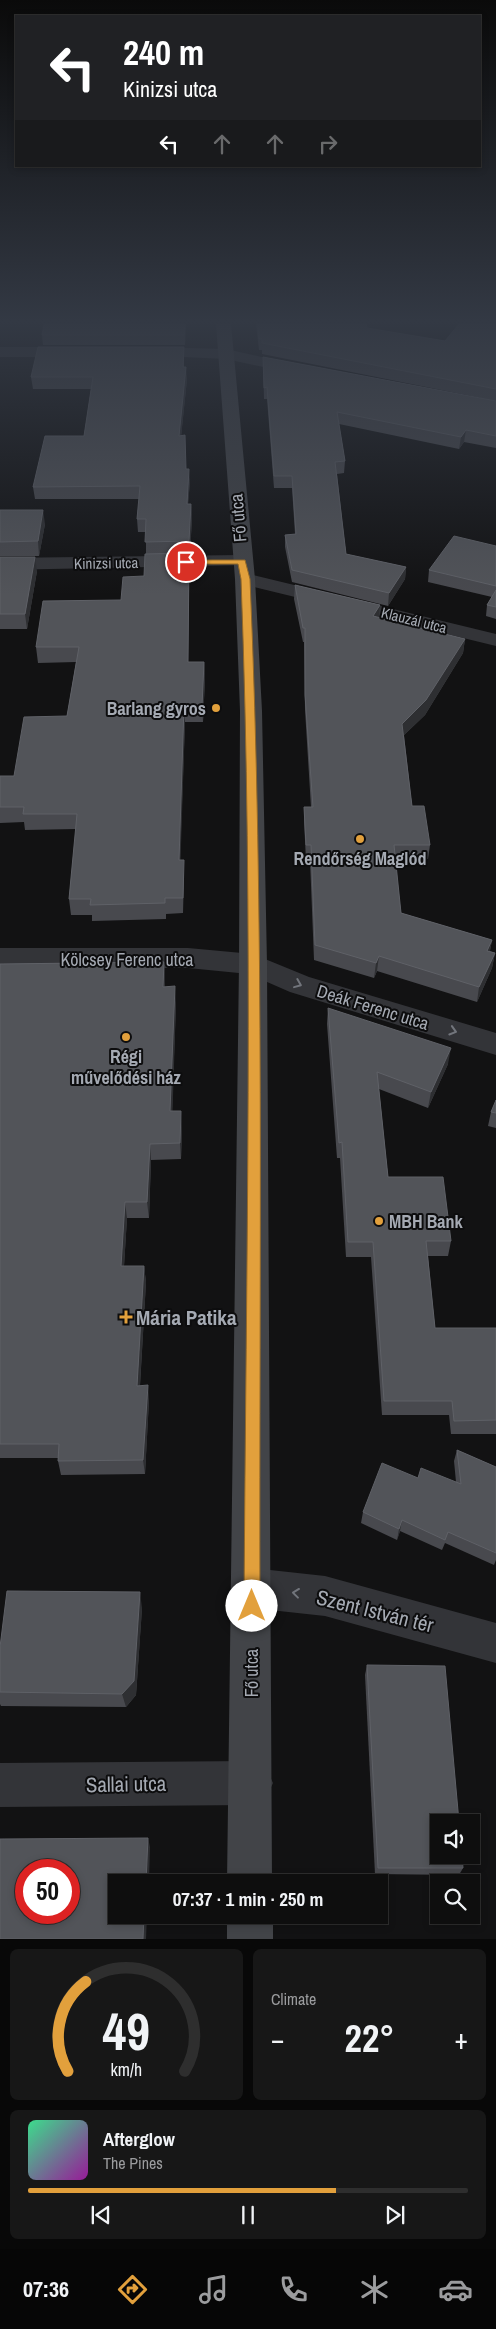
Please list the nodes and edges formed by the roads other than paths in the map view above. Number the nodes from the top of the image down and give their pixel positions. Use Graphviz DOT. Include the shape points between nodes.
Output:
graph roads {
  1 [pos="231,414"];
  2 [pos="0,564"];
  3 [pos="244,570"];
  4 [pos="496,640"];
  5 [pos="0,958"];
  6 [pos="253,964"];
  7 [pos="496,1044"];
  8 [pos="252,1588"];
  9 [pos="496,1643"];
  10 [pos="251,1783"];
  11 [pos="0,1785"];
  12 [pos="250,1874"];
  13 [pos="250,1924"];
  14 [pos="250,1939"];
  1 -- 3 [label="main road, Fő utca"];
  2 -- 3 [label="street, Kinizsi utca"];
  3 -- 4 [label="street, Klauzál utca"];
  3 -- 6 [label="main road, Fő utca" via="251,711"];
  5 -- 6 [label="street, Kölcsey Ferenc utca" via="188,958"];
  6 -- 7 [label="street, Deák Ferenc utca, one-way" via="300,985"];
  6 -- 8 [label="main road, Fő utca"];
  9 -- 8 [label="street, Szent István tér, one-way" via="325,1596"];
  8 -- 10 [label="main road, Fő utca"];
  10 -- 11 [label="street, Sallai utca"];
  10 -- 12 [label="main road, Fő utca"];
  13 -- 14 [label="main road"];
}
